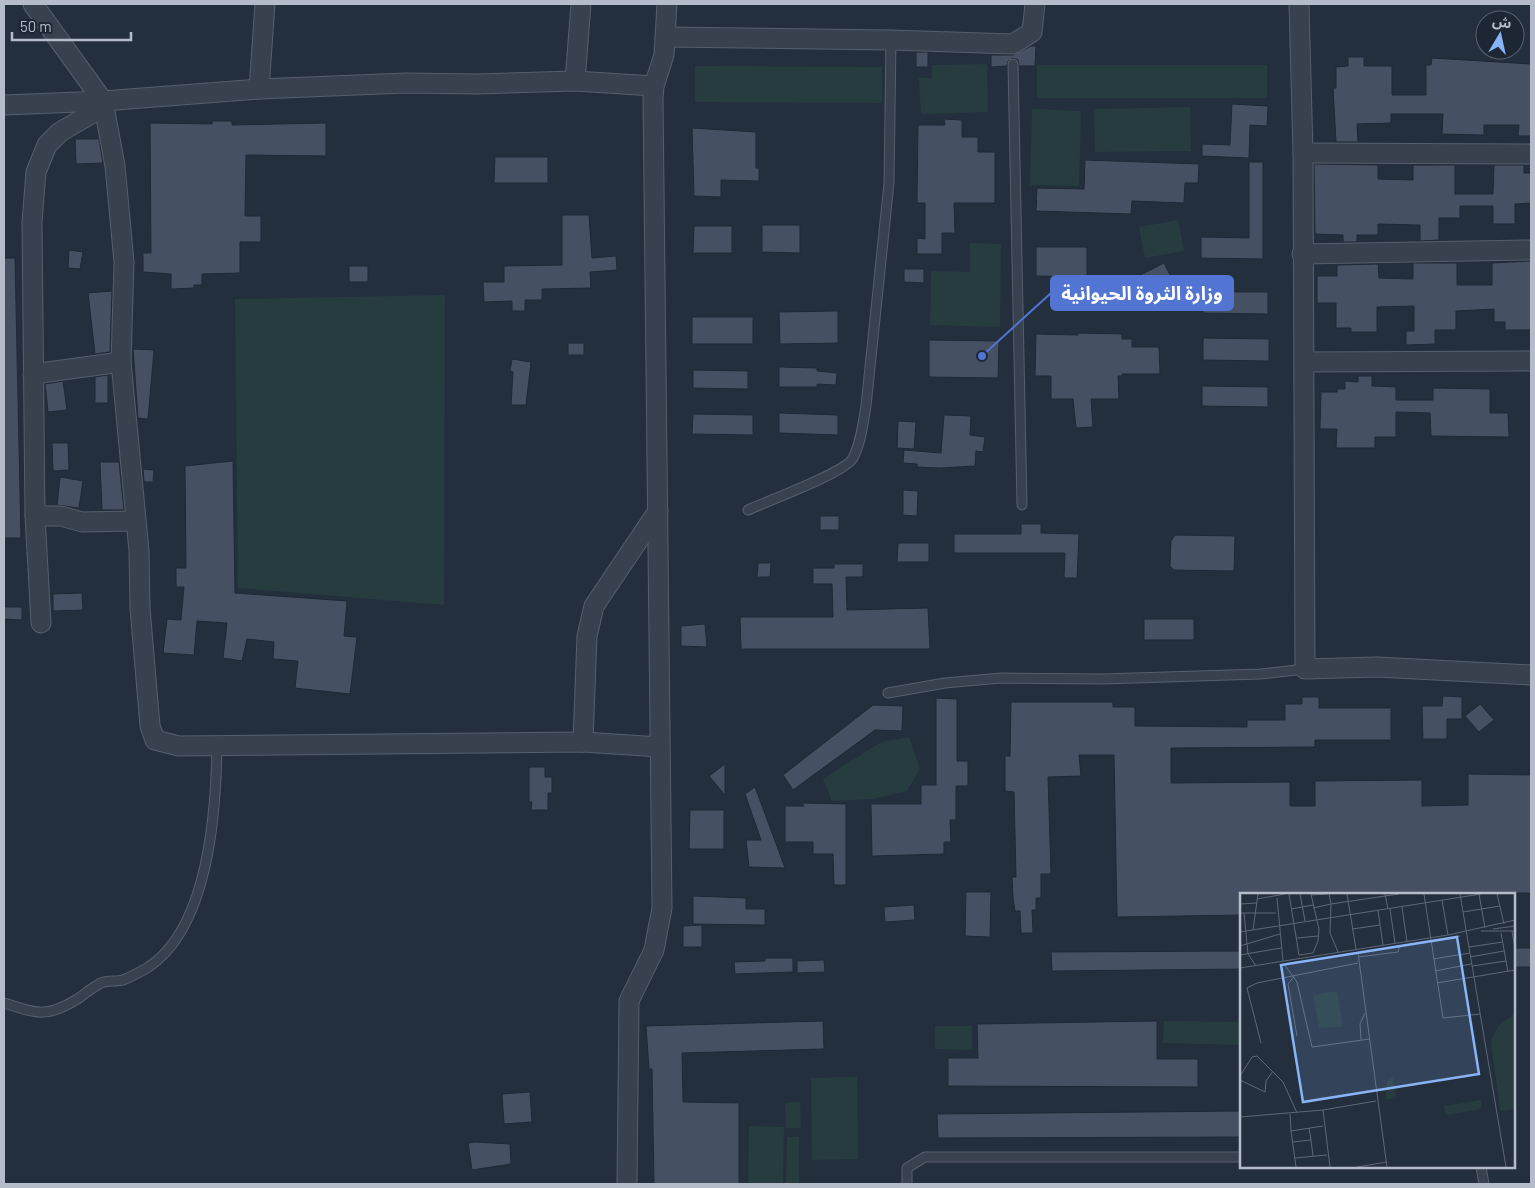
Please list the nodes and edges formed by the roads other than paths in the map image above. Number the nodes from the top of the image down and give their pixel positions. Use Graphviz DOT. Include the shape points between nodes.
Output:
graph roads {
  1 [pos="33,4"];
  2 [pos="265,4"];
  3 [pos="580,4"];
  4 [pos="667,4"];
  5 [pos="1035,4"];
  6 [pos="1299,4"];
  7 [pos="666,37"];
  8 [pos="891,40"];
  9 [pos="1013,64"];
  10 [pos="575,81"];
  11 [pos="654,86"];
  12 [pos="259,89"];
  13 [pos="103,104"];
  14 [pos="4,105"];
  15 [pos="1302,152"];
  16 [pos="1531,154"];
  17 [pos="1531,250"];
  18 [pos="1302,254"];
  19 [pos="1531,361"];
  20 [pos="121,362"];
  21 [pos="1304,362"];
  22 [pos="33,374"];
  23 [pos="1022,505"];
  24 [pos="748,510"];
  25 [pos="658,511"];
  26 [pos="35,516"];
  27 [pos="134,521"];
  28 [pos="41,623"];
  29 [pos="1305,669"];
  30 [pos="1531,675"];
  31 [pos="888,693"];
  32 [pos="583,742"];
  33 [pos="217,746"];
  34 [pos="660,748"];
  35 [pos="4,1003"];
  36 [pos="1240,1157"];
  37 [pos="1481,1168"];
  38 [pos="627,1184"];
  39 [pos="907,1184"];
  40 [pos="1484,1184"];
  1 -- 13 [label="street"];
  2 -- 12 [label="street"];
  3 -- 10 [label="street"];
  4 -- 7 [label="street"];
  5 -- 8 [label="street" via="1032,32 1013,44"];
  6 -- 15 [label="street"];
  7 -- 8 [label="street"];
  7 -- 11 [label="street"];
  8 -- 24 [label="lane" via="888,183 860,442 852,461 835,472"];
  9 -- 23 [label="lane"];
  10 -- 11 [label="street"];
  10 -- 12 [label="street"];
  11 -- 25 [label="street"];
  12 -- 13 [label="street"];
  13 -- 14 [label="street"];
  13 -- 20 [label="street" via="115,166 124,262"];
  13 -- 22 [label="street" via="47,145 36,172 32,222"];
  15 -- 16 [label="street"];
  15 -- 18 [label="street"];
  17 -- 18 [label="street"];
  18 -- 21 [label="street"];
  19 -- 21 [label="street"];
  20 -- 22 [label="street"];
  20 -- 27 [label="street"];
  21 -- 29 [label="street"];
  22 -- 26 [label="street"];
  25 -- 32 [label="street" via="594,606 588,636"];
  25 -- 34 [label="street"];
  26 -- 27 [label="street" via="60,516 82,522"];
  26 -- 28 [label="street"];
  27 -- 33 [label="street" via="139,551 140,608 150,726 155,740 179,746"];
  29 -- 30 [label="street" via="1377,667"];
  29 -- 31 [label="lane" via="1261,674 1103,679 1000,678"];
  32 -- 33 [label="street"];
  32 -- 34 [label="street"];
  33 -- 35 [label="lane" via="217,799 208,857 196,900 176,939 149,967 123,980 102,983 57,1011 27,1011"];
  34 -- 38 [label="street" via="662,908 654,950 630,1001"];
  36 -- 39 [label="lane" via="925,1157 907,1168"];
  37 -- 40 [label="lane"];
}
